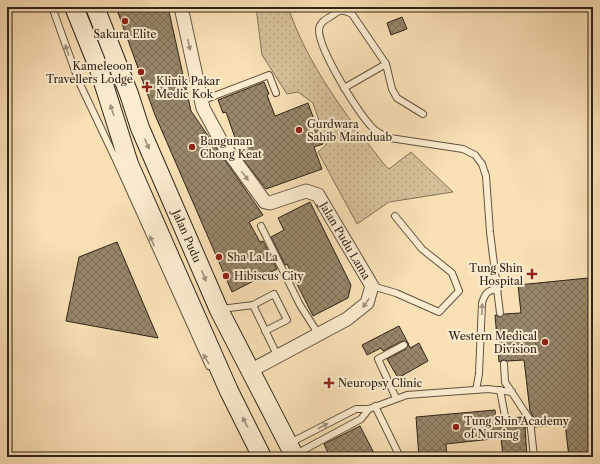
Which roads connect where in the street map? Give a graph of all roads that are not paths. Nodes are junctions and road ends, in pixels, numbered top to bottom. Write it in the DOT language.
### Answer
graph roads {
  1 [pos="52,7"];
  2 [pos="74,7"];
  3 [pos="95,7"];
  4 [pos="181,7"];
  5 [pos="386,64"];
  6 [pos="344,88"];
  7 [pos="276,93"];
  8 [pos="201,101"];
  9 [pos="423,114"];
  10 [pos="120,137"];
  11 [pos="116,162"];
  12 [pos="395,216"];
  13 [pos="261,226"];
  14 [pos="372,286"];
  15 [pos="498,289"];
  16 [pos="253,305"];
  17 [pos="219,310"];
  18 [pos="500,313"];
  19 [pos="265,331"];
  20 [pos="319,335"];
  21 [pos="404,345"];
  22 [pos="278,357"];
  23 [pos="504,364"];
  24 [pos="250,372"];
  25 [pos="228,390"];
  26 [pos="476,390"];
  27 [pos="500,390"];
  28 [pos="512,392"];
  29 [pos="396,398"];
  30 [pos="376,406"];
  31 [pos="368,409"];
  32 [pos="505,416"];
  33 [pos="292,452"];
  34 [pos="262,457"];
  35 [pos="400,457"];
  36 [pos="534,457"];
  11 -- 1 [label="lane, one-way"];
  10 -- 2 [label="main road, one-way"];
  3 -- 17 [label="main road, Jalan Pudu, one-way"];
  4 -- 8 [label="street, Jalan Pudu Lama, one-way"];
  5 -- 6 [label="lane"];
  5 -- 6 [label="lane"];
  5 -- 9 [label="lane"];
  6 -- 15 [label="lane"];
  7 -- 8 [label="lane"];
  8 -- 14 [label="street, Jalan Pudu Lama, one-way"];
  10 -- 11 [label="lane"];
  10 -- 25 [label="main road"];
  25 -- 11 [label="lane, one-way"];
  12 -- 14 [label="lane"];
  13 -- 20 [label="lane"];
  14 -- 20 [label="street, Jalan Pudu Lama, one-way"];
  15 -- 18 [label="lane"];
  26 -- 15 [label="lane, one-way"];
  16 -- 17 [label="lane"];
  16 -- 19 [label="lane"];
  16 -- 19 [label="lane"];
  17 -- 24 [label="main road, Jalan Pudu"];
  19 -- 22 [label="lane"];
  20 -- 22 [label="street, Jalan Pudu Lama"];
  21 -- 29 [label="lane"];
  22 -- 24 [label="street, Jalan Pudu Lama"];
  23 -- 28 [label="lane"];
  24 -- 33 [label="main road, Jalan Pudu"];
  34 -- 25 [label="main road, one-way"];
  26 -- 27 [label="lane"];
  26 -- 29 [label="lane"];
  27 -- 28 [label="lane"];
  27 -- 32 [label="lane"];
  28 -- 36 [label="lane"];
  29 -- 30 [label="lane"];
  30 -- 31 [label="lane"];
  30 -- 35 [label="lane"];
  31 -- 33 [label="lane"];
  33 -- 31 [label="lane, one-way"];
}
